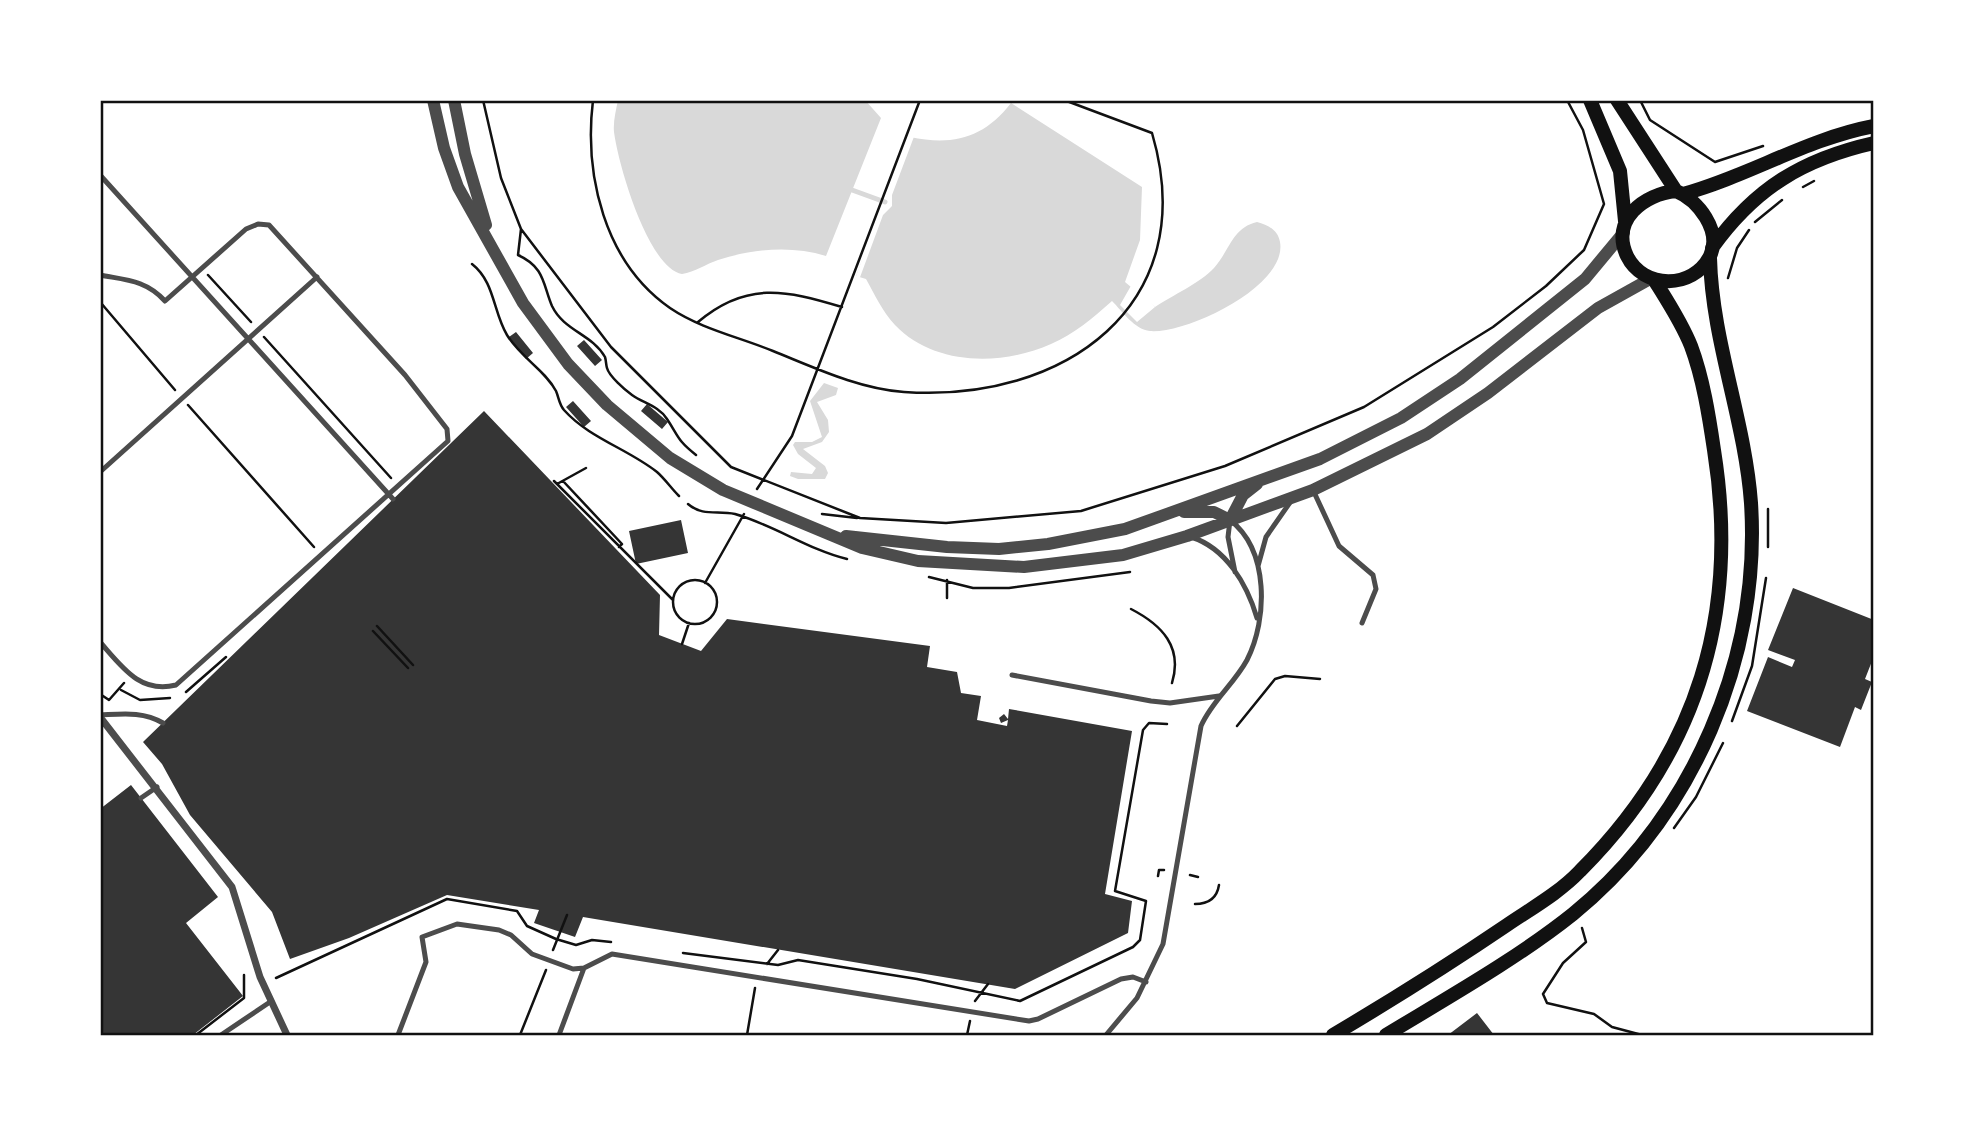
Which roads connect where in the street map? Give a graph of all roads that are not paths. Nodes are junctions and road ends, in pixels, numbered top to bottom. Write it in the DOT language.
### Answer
graph roads {
  1 [pos="433,100"];
  2 [pos="454,100"];
  3 [pos="1590,100"];
  4 [pos="1617,100"];
  5 [pos="1874,126"];
  6 [pos="1874,143"];
  7 [pos="100,175"];
  8 [pos="1679,192"];
  9 [pos="1624,228"];
  10 [pos="489,239"];
  11 [pos="1711,253"];
  12 [pos="100,275"];
  13 [pos="317,277"];
  14 [pos="192,278"];
  15 [pos="1653,280"];
  16 [pos="248,340"];
  17 [pos="100,472"];
  18 [pos="1269,478"];
  19 [pos="1313,489"];
  20 [pos="387,494"];
  21 [pos="1296,496"];
  22 [pos="393,499"];
  23 [pos="1174,513"];
  24 [pos="1230,520"];
  25 [pos="832,535"];
  26 [pos="1187,536"];
  27 [pos="1258,566"];
  28 [pos="1235,572"];
  29 [pos="1258,621"];
  30 [pos="1362,623"];
  31 [pos="100,642"];
  32 [pos="1012,675"];
  33 [pos="1219,696"];
  34 [pos="100,716"];
  35 [pos="163,723"];
  36 [pos="157,787"];
  37 [pos="141,799"];
  38 [pos="584,968"];
  39 [pos="1146,982"];
  40 [pos="270,1002"];
  41 [pos="221,1035"];
  42 [pos="287,1035"];
  43 [pos="398,1035"];
  44 [pos="559,1035"];
  45 [pos="1106,1035"];
  46 [pos="1332,1035"];
  47 [pos="1387,1035"];
  1 -- 10 [label="street"];
  2 -- 10 [label="street"];
  3 -- 9 [label="main road"];
  4 -- 8 [label="main road"];
  5 -- 8 [label="main road"];
  6 -- 11 [label="main road"];
  7 -- 14 [label="lane"];
  8 -- 9 [label="main road"];
  8 -- 11 [label="main road"];
  9 -- 15 [label="main road"];
  9 -- 18 [label="street"];
  10 -- 25 [label="street"];
  11 -- 15 [label="main road"];
  11 -- 47 [label="main road"];
  12 -- 14 [label="lane"];
  13 -- 14 [label="lane"];
  13 -- 16 [label="lane"];
  13 -- 20 [label="lane"];
  14 -- 16 [label="lane"];
  15 -- 19 [label="street"];
  15 -- 46 [label="main road"];
  16 -- 17 [label="lane"];
  16 -- 20 [label="lane"];
  18 -- 23 [label="street"];
  18 -- 24 [label="street"];
  19 -- 21 [label="street"];
  19 -- 30 [label="lane"];
  20 -- 22 [label="lane"];
  20 -- 31 [label="lane"];
  21 -- 24 [label="street"];
  21 -- 27 [label="lane"];
  23 -- 24 [label="street"];
  23 -- 25 [label="street"];
  24 -- 26 [label="street"];
  24 -- 27 [label="lane"];
  24 -- 28 [label="lane"];
  25 -- 26 [label="street"];
  26 -- 28 [label="lane"];
  27 -- 29 [label="lane"];
  28 -- 29 [label="lane"];
  29 -- 33 [label="lane"];
  32 -- 33 [label="lane"];
  33 -- 39 [label="lane"];
  34 -- 35 [label="lane"];
  34 -- 36 [label="street"];
  36 -- 37 [label="lane"];
  36 -- 40 [label="street"];
  38 -- 39 [label="lane"];
  38 -- 43 [label="lane"];
  38 -- 44 [label="lane"];
  39 -- 45 [label="lane"];
  40 -- 41 [label="lane"];
  40 -- 42 [label="street"];
}
